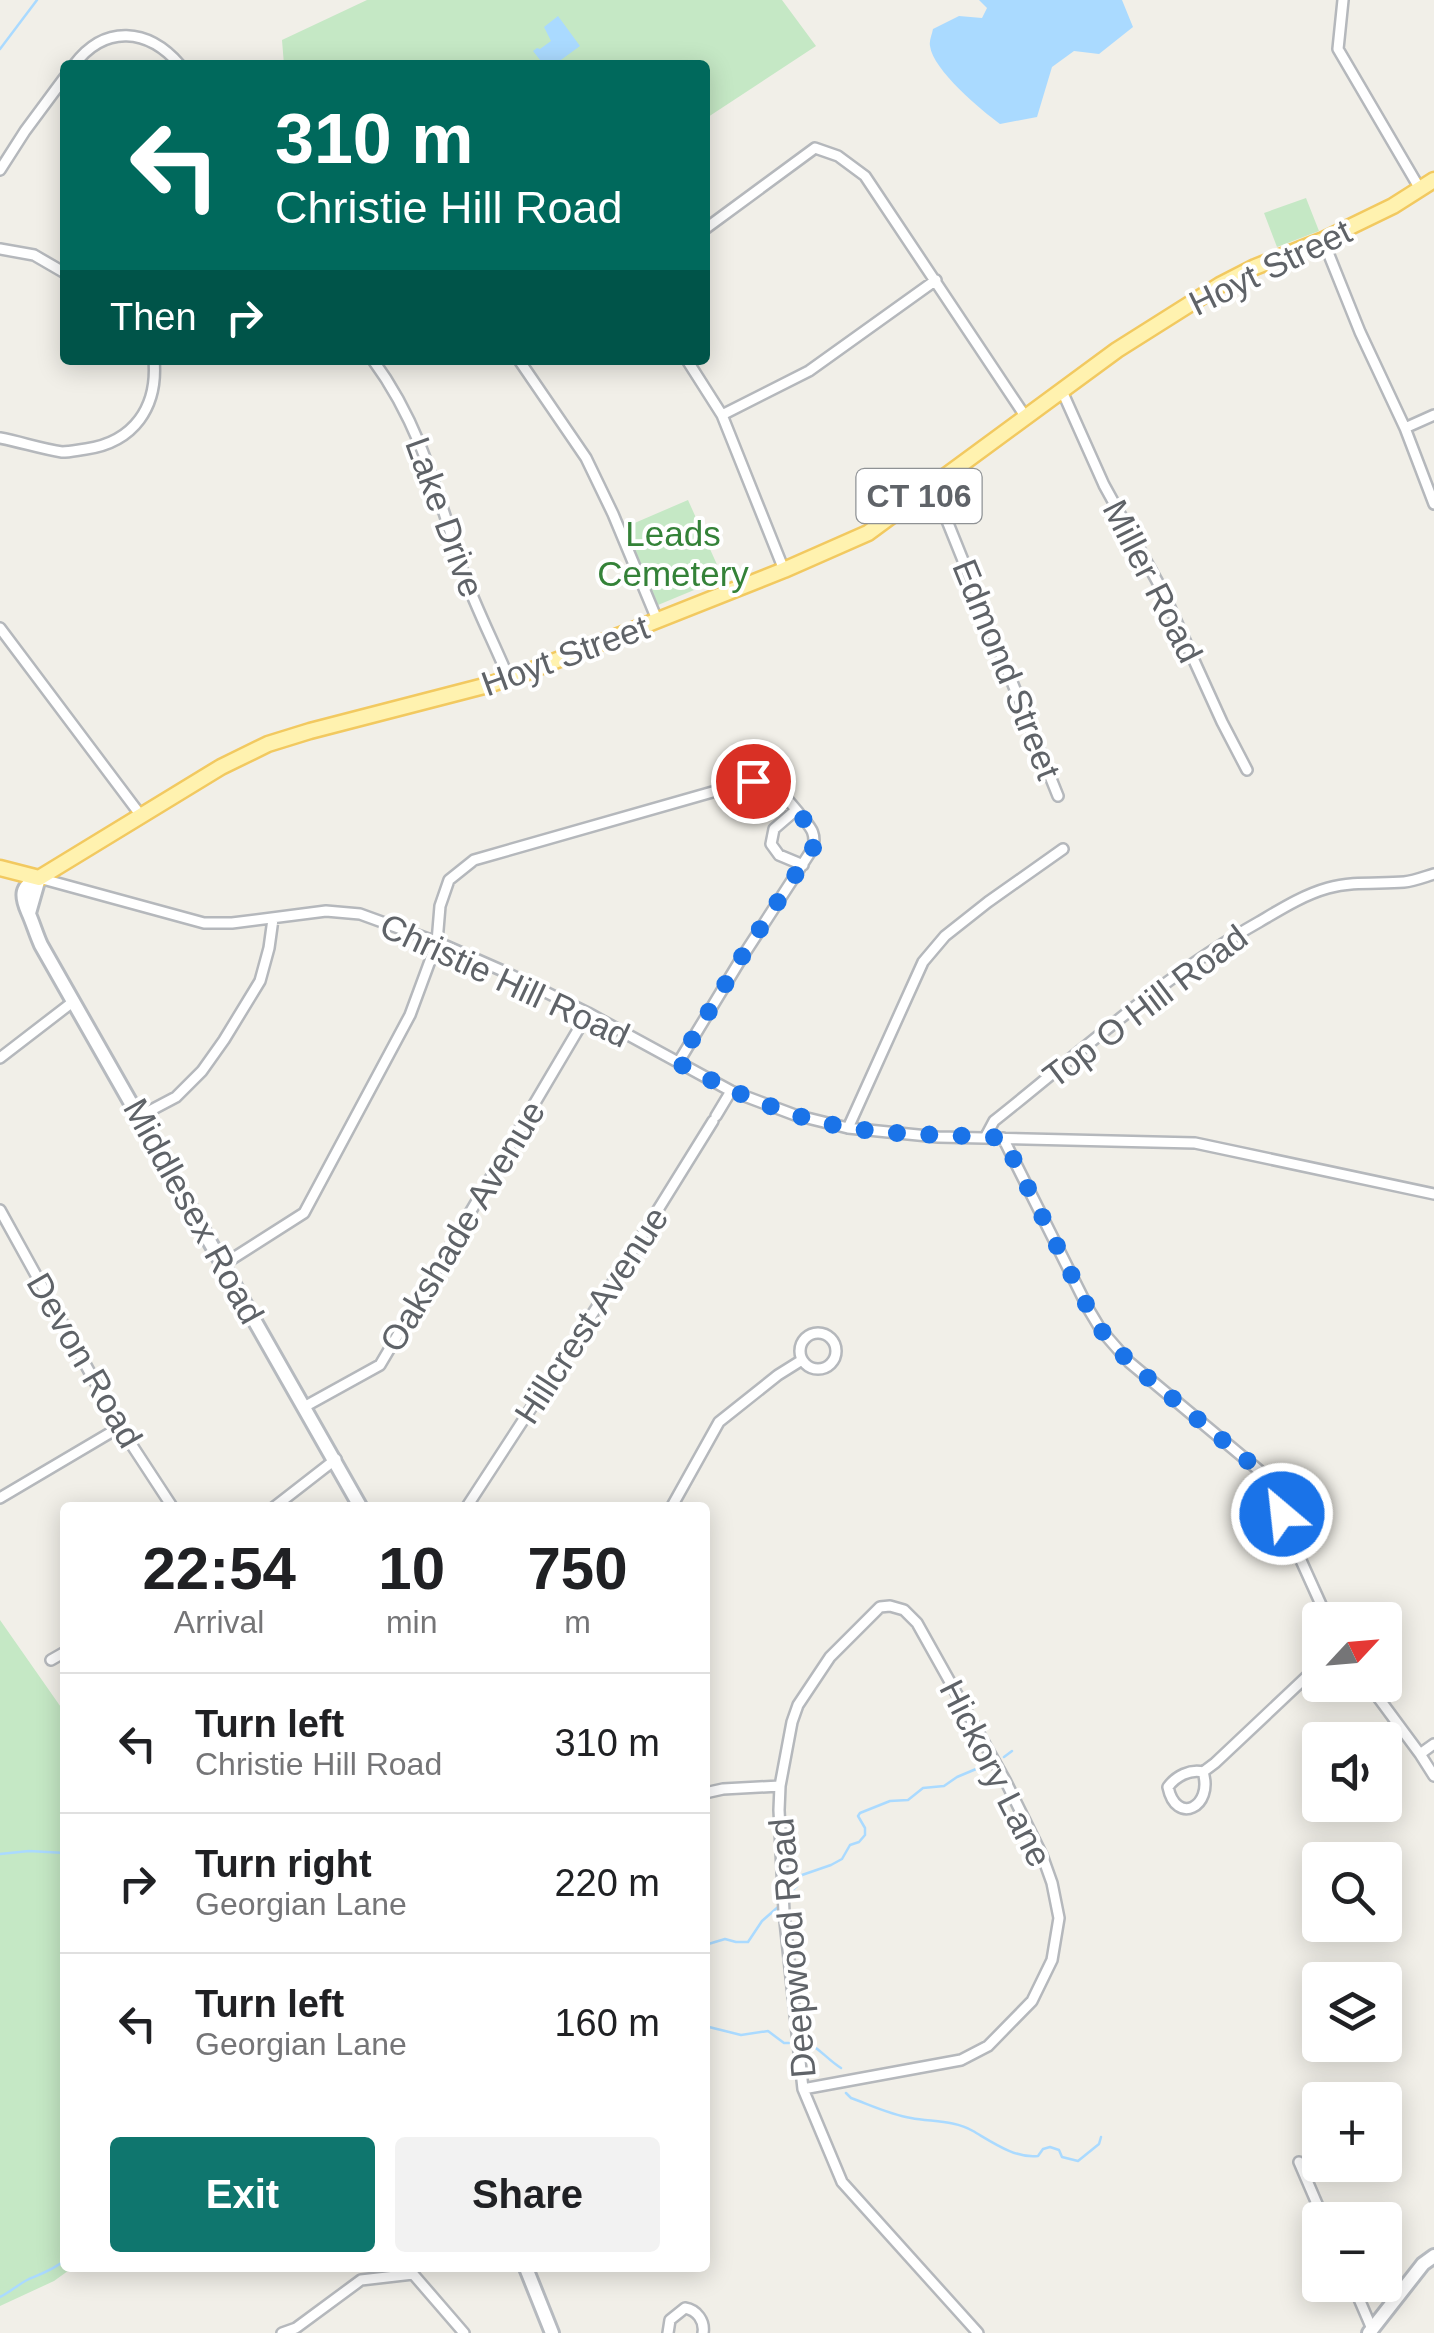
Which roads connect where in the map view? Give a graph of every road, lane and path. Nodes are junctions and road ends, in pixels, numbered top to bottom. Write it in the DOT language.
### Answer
graph roads {
  1 [pos="1343,0"];
  2 [pos="78,60"];
  3 [pos="176,60"];
  4 [pos="60,85"];
  5 [pos="0,170"];
  6 [pos="1434,180"];
  7 [pos="1420,189"];
  8 [pos="710,226"];
  9 [pos="1323,240"];
  10 [pos="0,249"];
  11 [pos="60,270"];
  12 [pos="936,280"];
  13 [pos="154,365"];
  14 [pos="377,365"];
  15 [pos="522,365"];
  16 [pos="689,365"];
  17 [pos="1062,391"];
  18 [pos="1434,415"];
  19 [pos="722,416"];
  20 [pos="1026,416"];
  21 [pos="1405,428"];
  22 [pos="0,438"];
  23 [pos="933,486"];
  24 [pos="1434,504"];
  25 [pos="784,570"];
  26 [pos="658,622"];
  27 [pos="0,628"];
  28 [pos="509,678"];
  29 [pos="1247,770"];
  30 [pos="1058,796"];
  31 [pos="796,810"];
  32 [pos="142,817"];
  33 [pos="1064,849"];
  34 [pos="803,865"];
  35 [pos="0,868"];
  36 [pos="1434,874"];
  37 [pos="39,878"];
  38 [pos="273,918"];
  39 [pos="437,942"];
  40 [pos="74,1001"];
  41 [pos="588,1013"];
  42 [pos="0,1058"];
  43 [pos="678,1063"];
  44 [pos="731,1091"];
  45 [pos="140,1116"];
  46 [pos="848,1128"];
  47 [pos="986,1136"];
  48 [pos="1003,1138"];
  49 [pos="1434,1194"];
  50 [pos="0,1210"];
  51 [pos="224,1264"];
  52 [pos="802,1360"];
  53 [pos="304,1407"];
  54 [pos="120,1428"];
  55 [pos="336,1459"];
  56 [pos="1,1496"];
  57 [pos="169,1502"];
  58 [pos="280,1502"];
  59 [pos="359,1502"];
  60 [pos="470,1502"];
  61 [pos="674,1502"];
  62 [pos="1320,1602"];
  63 [pos="890,1606"];
  64 [pos="60,1655"];
  65 [pos="51,1660"];
  66 [pos="1302,1681"];
  67 [pos="1381,1702"];
  68 [pos="1434,1744"];
  69 [pos="1420,1754"];
  70 [pos="1203,1772"];
  71 [pos="1434,1776"];
  72 [pos="780,1786"];
  73 [pos="710,1792"];
  74 [pos="802,2089"];
  75 [pos="1299,2162"];
  76 [pos="1316,2202"];
  77 [pos="1434,2256"];
  78 [pos="528,2272"];
  79 [pos="1359,2302"];
  80 [pos="298,2330"];
  81 [pos="1370,2331"];
  82 [pos="282,2333"];
  83 [pos="464,2333"];
  84 [pos="552,2333"];
  85 [pos="668,2333"];
  86 [pos="702,2333"];
  87 [pos="978,2333"];
  1 -- 7 [label="street"];
  2 -- 3 [label="street"];
  4 -- 5 [label="street"];
  6 -- 7 [label="main road, Hoyt Street / CT 106"];
  7 -- 9 [label="main road, Hoyt Street / CT 106"];
  8 -- 12 [label="street"];
  9 -- 17 [label="main road, Hoyt Street / CT 106"];
  9 -- 21 [label="street"];
  10 -- 11 [label="street"];
  12 -- 19 [label="street"];
  12 -- 20 [label="street"];
  13 -- 22 [label="street"];
  14 -- 28 [label="street, Lake Drive"];
  15 -- 26 [label="street"];
  16 -- 19 [label="street"];
  17 -- 20 [label="main road, Hoyt Street / CT 106"];
  17 -- 29 [label="street, Miller Road"];
  18 -- 21 [label="street"];
  19 -- 25 [label="street"];
  20 -- 23 [label="main road, Hoyt Street / CT 106"];
  21 -- 24 [label="street"];
  23 -- 25 [label="main road, Hoyt Street / CT 106"];
  23 -- 30 [label="street, Edmond Street"];
  25 -- 26 [label="main road, Hoyt Street / CT 106"];
  26 -- 28 [label="main road, Hoyt Street / CT 106"];
  27 -- 32 [label="street"];
  28 -- 32 [label="main road, Hoyt Street / CT 106"];
  31 -- 34 [label="street"];
  31 -- 34 [label="street"];
  31 -- 39 [label="street"];
  32 -- 37 [label="main road, Hoyt Street / CT 106"];
  33 -- 46 [label="street"];
  34 -- 43 [label="street"];
  35 -- 37 [label="main road"];
  36 -- 47 [label="street, Top O Hill Road"];
  37 -- 38 [label="street, Christie Hill Road"];
  37 -- 40 [label="street, Middlesex Road"];
  38 -- 39 [label="street, Christie Hill Road"];
  38 -- 45 [label="street"];
  39 -- 41 [label="street, Christie Hill Road"];
  39 -- 51 [label="street"];
  40 -- 42 [label="street"];
  40 -- 45 [label="street, Middlesex Road"];
  41 -- 43 [label="street, Christie Hill Road"];
  41 -- 53 [label="street, Oakshade Avenue"];
  43 -- 44 [label="street, Christie Hill Road"];
  44 -- 46 [label="street, Christie Hill Road"];
  44 -- 60 [label="street, Hillcrest Avenue"];
  45 -- 51 [label="street, Middlesex Road"];
  46 -- 47 [label="street, Christie Hill Road"];
  47 -- 48 [label="street, Christie Hill Road"];
  48 -- 49 [label="street, Christie Hill Road"];
  48 -- 62 [label="street"];
  50 -- 54 [label="street, Devon Road"];
  51 -- 53 [label="street, Middlesex Road"];
  52 -- 52 [label="street"];
  52 -- 61 [label="street"];
  53 -- 55 [label="street, Middlesex Road"];
  54 -- 56 [label="street"];
  54 -- 57 [label="street, Devon Road"];
  55 -- 58 [label="street"];
  55 -- 59 [label="street, Middlesex Road"];
  63 -- 72 [label="street, Deepwood Road"];
  63 -- 74 [label="street, Hickory Lane"];
  64 -- 65 [label="street"];
  66 -- 70 [label="street"];
  67 -- 69 [label="street"];
  68 -- 69 [label="street"];
  69 -- 71 [label="street"];
  70 -- 70 [label="street"];
  72 -- 73 [label="street"];
  72 -- 74 [label="street, Deepwood Road"];
  74 -- 87 [label="street, Deepwood Road"];
  75 -- 76 [label="street"];
  77 -- 81 [label="street"];
  78 -- 84 [label="street"];
  79 -- 81 [label="street"];
  80 -- 82 [label="street"];
  80 -- 83 [label="street"];
  85 -- 86 [label="street"];
}
